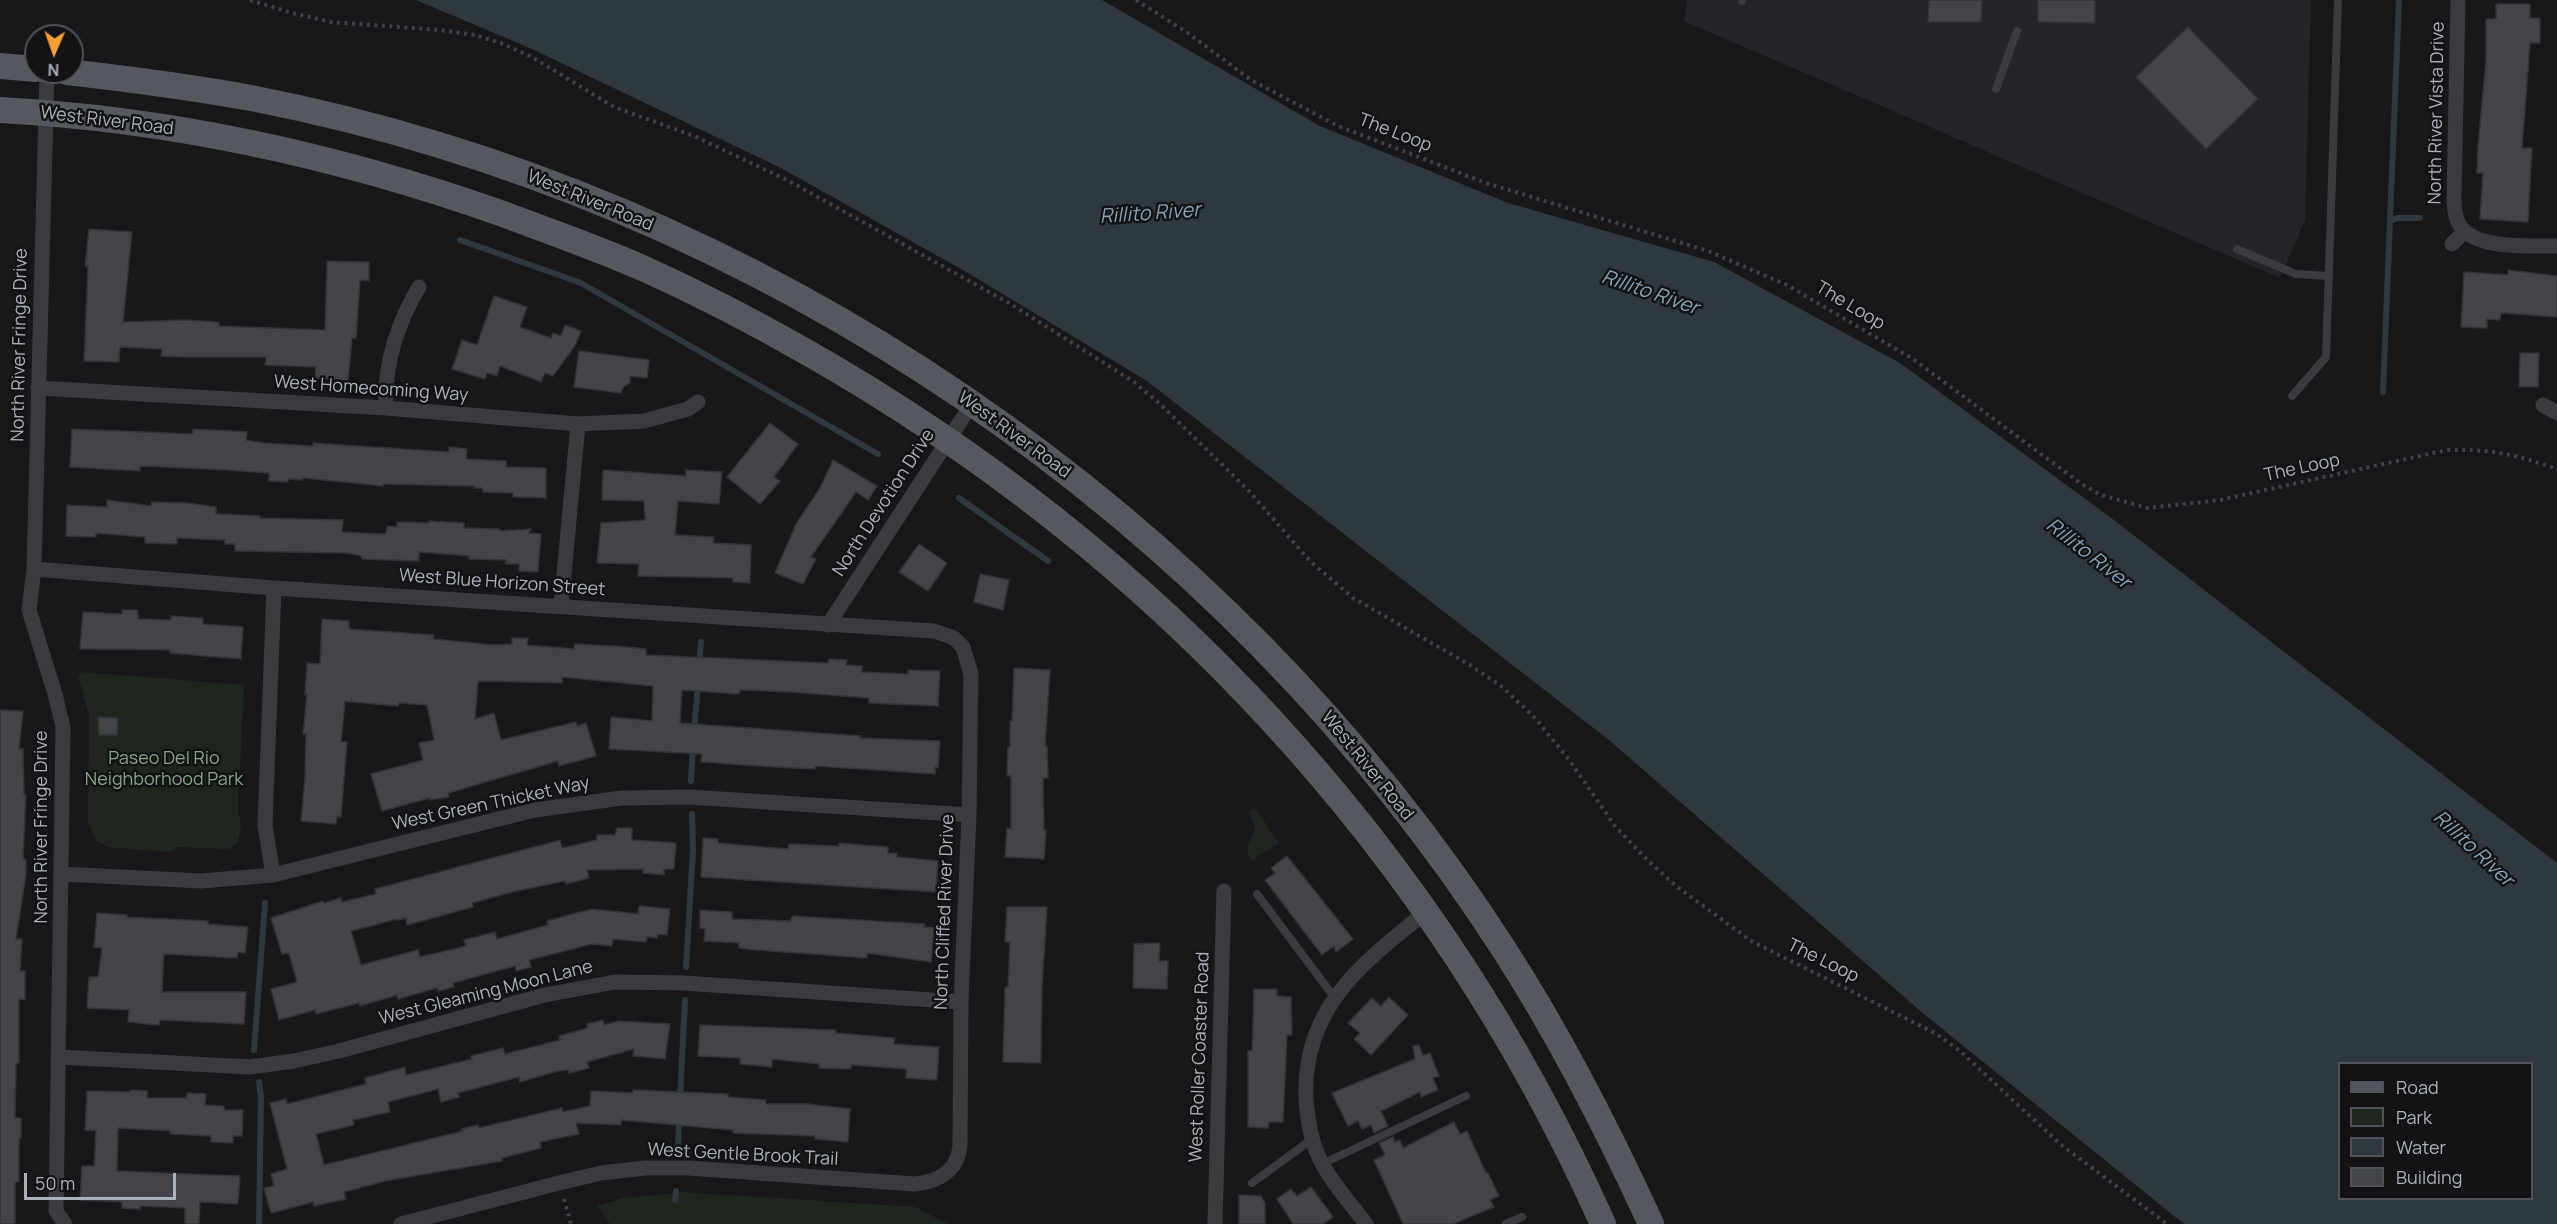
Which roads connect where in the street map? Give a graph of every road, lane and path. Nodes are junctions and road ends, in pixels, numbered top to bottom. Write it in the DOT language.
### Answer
graph roads {
  1 [pos="250,0"];
  2 [pos="1136,0"];
  3 [pos="2338,0"];
  4 [pos="2458,0"];
  5 [pos="2017,31"];
  6 [pos="0,66"];
  7 [pos="24,68"];
  8 [pos="84,74"];
  9 [pos="47,84"];
  10 [pos="1996,89"];
  11 [pos="0,110"];
  12 [pos="46,112"];
  13 [pos="2465,231"];
  14 [pos="2452,244"];
  15 [pos="2557,246"];
  16 [pos="2237,249"];
  17 [pos="2329,276"];
  18 [pos="419,286"];
  19 [pos="38,388"];
  20 [pos="2292,396"];
  21 [pos="698,402"];
  22 [pos="973,402"];
  23 [pos="2543,405"];
  24 [pos="386,408"];
  25 [pos="2557,413"];
  26 [pos="578,424"];
  27 [pos="949,440"];
  28 [pos="2557,470"];
  29 [pos="34,569"];
  30 [pos="274,588"];
  31 [pos="561,606"];
  32 [pos="828,624"];
  33 [pos="969,644"];
  34 [pos="969,815"];
  35 [pos="62,873"];
  36 [pos="273,875"];
  37 [pos="1224,891"];
  38 [pos="1257,894"];
  39 [pos="1426,912"];
  40 [pos="1334,997"];
  41 [pos="961,1002"];
  42 [pos="59,1057"];
  43 [pos="1466,1096"];
  44 [pos="1311,1140"];
  45 [pos="1322,1164"];
  46 [pos="949,1179"];
  47 [pos="559,1183"];
  48 [pos="1252,1184"];
  49 [pos="1522,1217"];
  50 [pos="65,1224"];
  51 [pos="401,1224"];
  52 [pos="571,1224"];
  53 [pos="1215,1224"];
  54 [pos="1366,1224"];
  55 [pos="1506,1224"];
  56 [pos="1603,1224"];
  57 [pos="1651,1224"];
  58 [pos="2167,1224"];
  1 -- 58 [label="path, The Loop"];
  2 -- 28 [label="path, The Loop"];
  3 -- 17 [label="lane"];
  4 -- 13 [label="street, North River Vista Drive"];
  5 -- 10 [label="lane"];
  6 -- 7 [label="main road"];
  8 -- 22 [label="main road, West River Road"];
  9 -- 12 [label="street, North River Fringe Drive"];
  11 -- 12 [label="main road, West River Road"];
  12 -- 19 [label="street, North River Fringe Drive"];
  12 -- 27 [label="main road, West River Road"];
  13 -- 14 [label="street"];
  13 -- 15 [label="street"];
  16 -- 17 [label="lane"];
  17 -- 20 [label="lane"];
  18 -- 24 [label="street"];
  19 -- 24 [label="street, West Homecoming Way"];
  19 -- 29 [label="street, North River Fringe Drive"];
  21 -- 26 [label="street, West Homecoming Way"];
  22 -- 27 [label="street, North Devotion Drive"];
  22 -- 57 [label="main road, West River Road"];
  23 -- 25 [label="street"];
  24 -- 26 [label="street, West Homecoming Way"];
  26 -- 31 [label="street"];
  27 -- 32 [label="street, North Devotion Drive"];
  27 -- 39 [label="main road, West River Road"];
  29 -- 30 [label="street, West Blue Horizon Street"];
  29 -- 35 [label="street, North River Fringe Drive"];
  30 -- 31 [label="street, West Blue Horizon Street"];
  30 -- 36 [label="street"];
  31 -- 32 [label="street, West Blue Horizon Street"];
  32 -- 33 [label="street, West Blue Horizon Street"];
  33 -- 34 [label="street, North Cliffed River Drive"];
  34 -- 36 [label="street, West Green Thicket Way"];
  34 -- 41 [label="street, North Cliffed River Drive"];
  35 -- 36 [label="street, West Green Thicket Way"];
  35 -- 42 [label="street, North River Fringe Drive"];
  37 -- 53 [label="street, West Roller Coaster Road"];
  38 -- 40 [label="lane"];
  39 -- 40 [label="street"];
  39 -- 56 [label="main road, West River Road"];
  40 -- 44 [label="street"];
  41 -- 42 [label="street, West Gleaming Moon Lane"];
  41 -- 46 [label="street, North Cliffed River Drive"];
  42 -- 50 [label="street, North River Fringe Drive"];
  43 -- 45 [label="lane"];
  44 -- 45 [label="street"];
  44 -- 48 [label="lane"];
  45 -- 54 [label="street"];
  46 -- 47 [label="street, West Gentle Brook Trail"];
  47 -- 51 [label="street, West Gentle Brook Trail"];
  47 -- 52 [label="path"];
  49 -- 55 [label="lane"];
}
